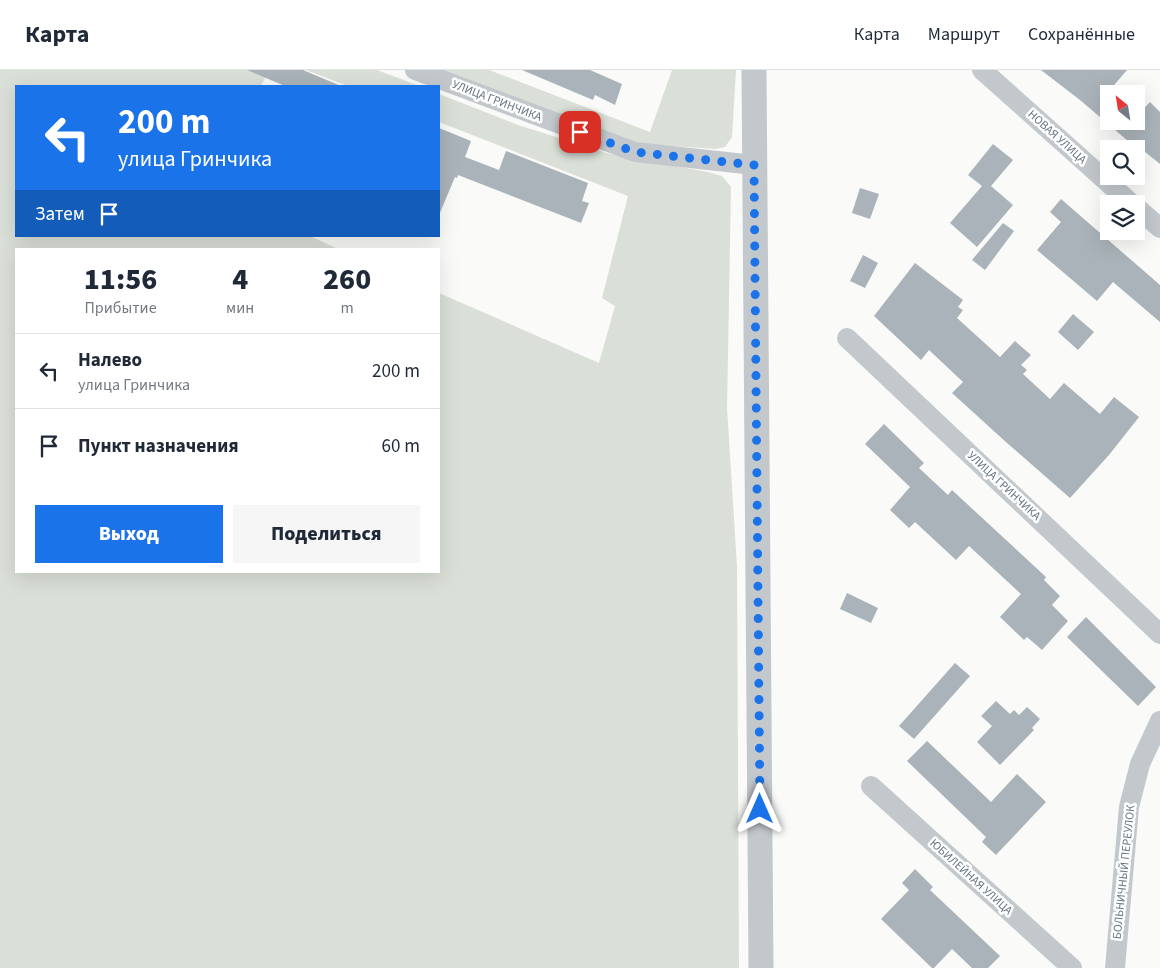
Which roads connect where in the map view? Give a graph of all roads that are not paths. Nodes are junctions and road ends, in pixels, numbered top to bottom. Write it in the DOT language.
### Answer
graph roads {
  1 [pos="415,70"];
  2 [pos="754,70"];
  3 [pos="982,70"];
  4 [pos="754,165"];
  5 [pos="1122,195"];
  6 [pos="1145,215"];
  7 [pos="1160,228"];
  8 [pos="847,338"];
  9 [pos="1160,634"];
  10 [pos="1160,721"];
  11 [pos="871,786"];
  12 [pos="761,968"];
  13 [pos="1072,968"];
  14 [pos="1115,968"];
  1 -- 4 [label="street, УЛИЦА ГРИНЧИКА"];
  2 -- 4 [label="street"];
  3 -- 5 [label="street, НОВАЯ УЛИЦА"];
  4 -- 12 [label="street"];
  6 -- 7 [label="street"];
  8 -- 9 [label="street, УЛИЦА ГРИНЧИКА"];
  10 -- 14 [label="street, БОЛЬНИЧНЫЙ ПЕРЕУЛОК"];
  11 -- 13 [label="street, ЮБИЛЕЙНАЯ УЛИЦА"];
}
